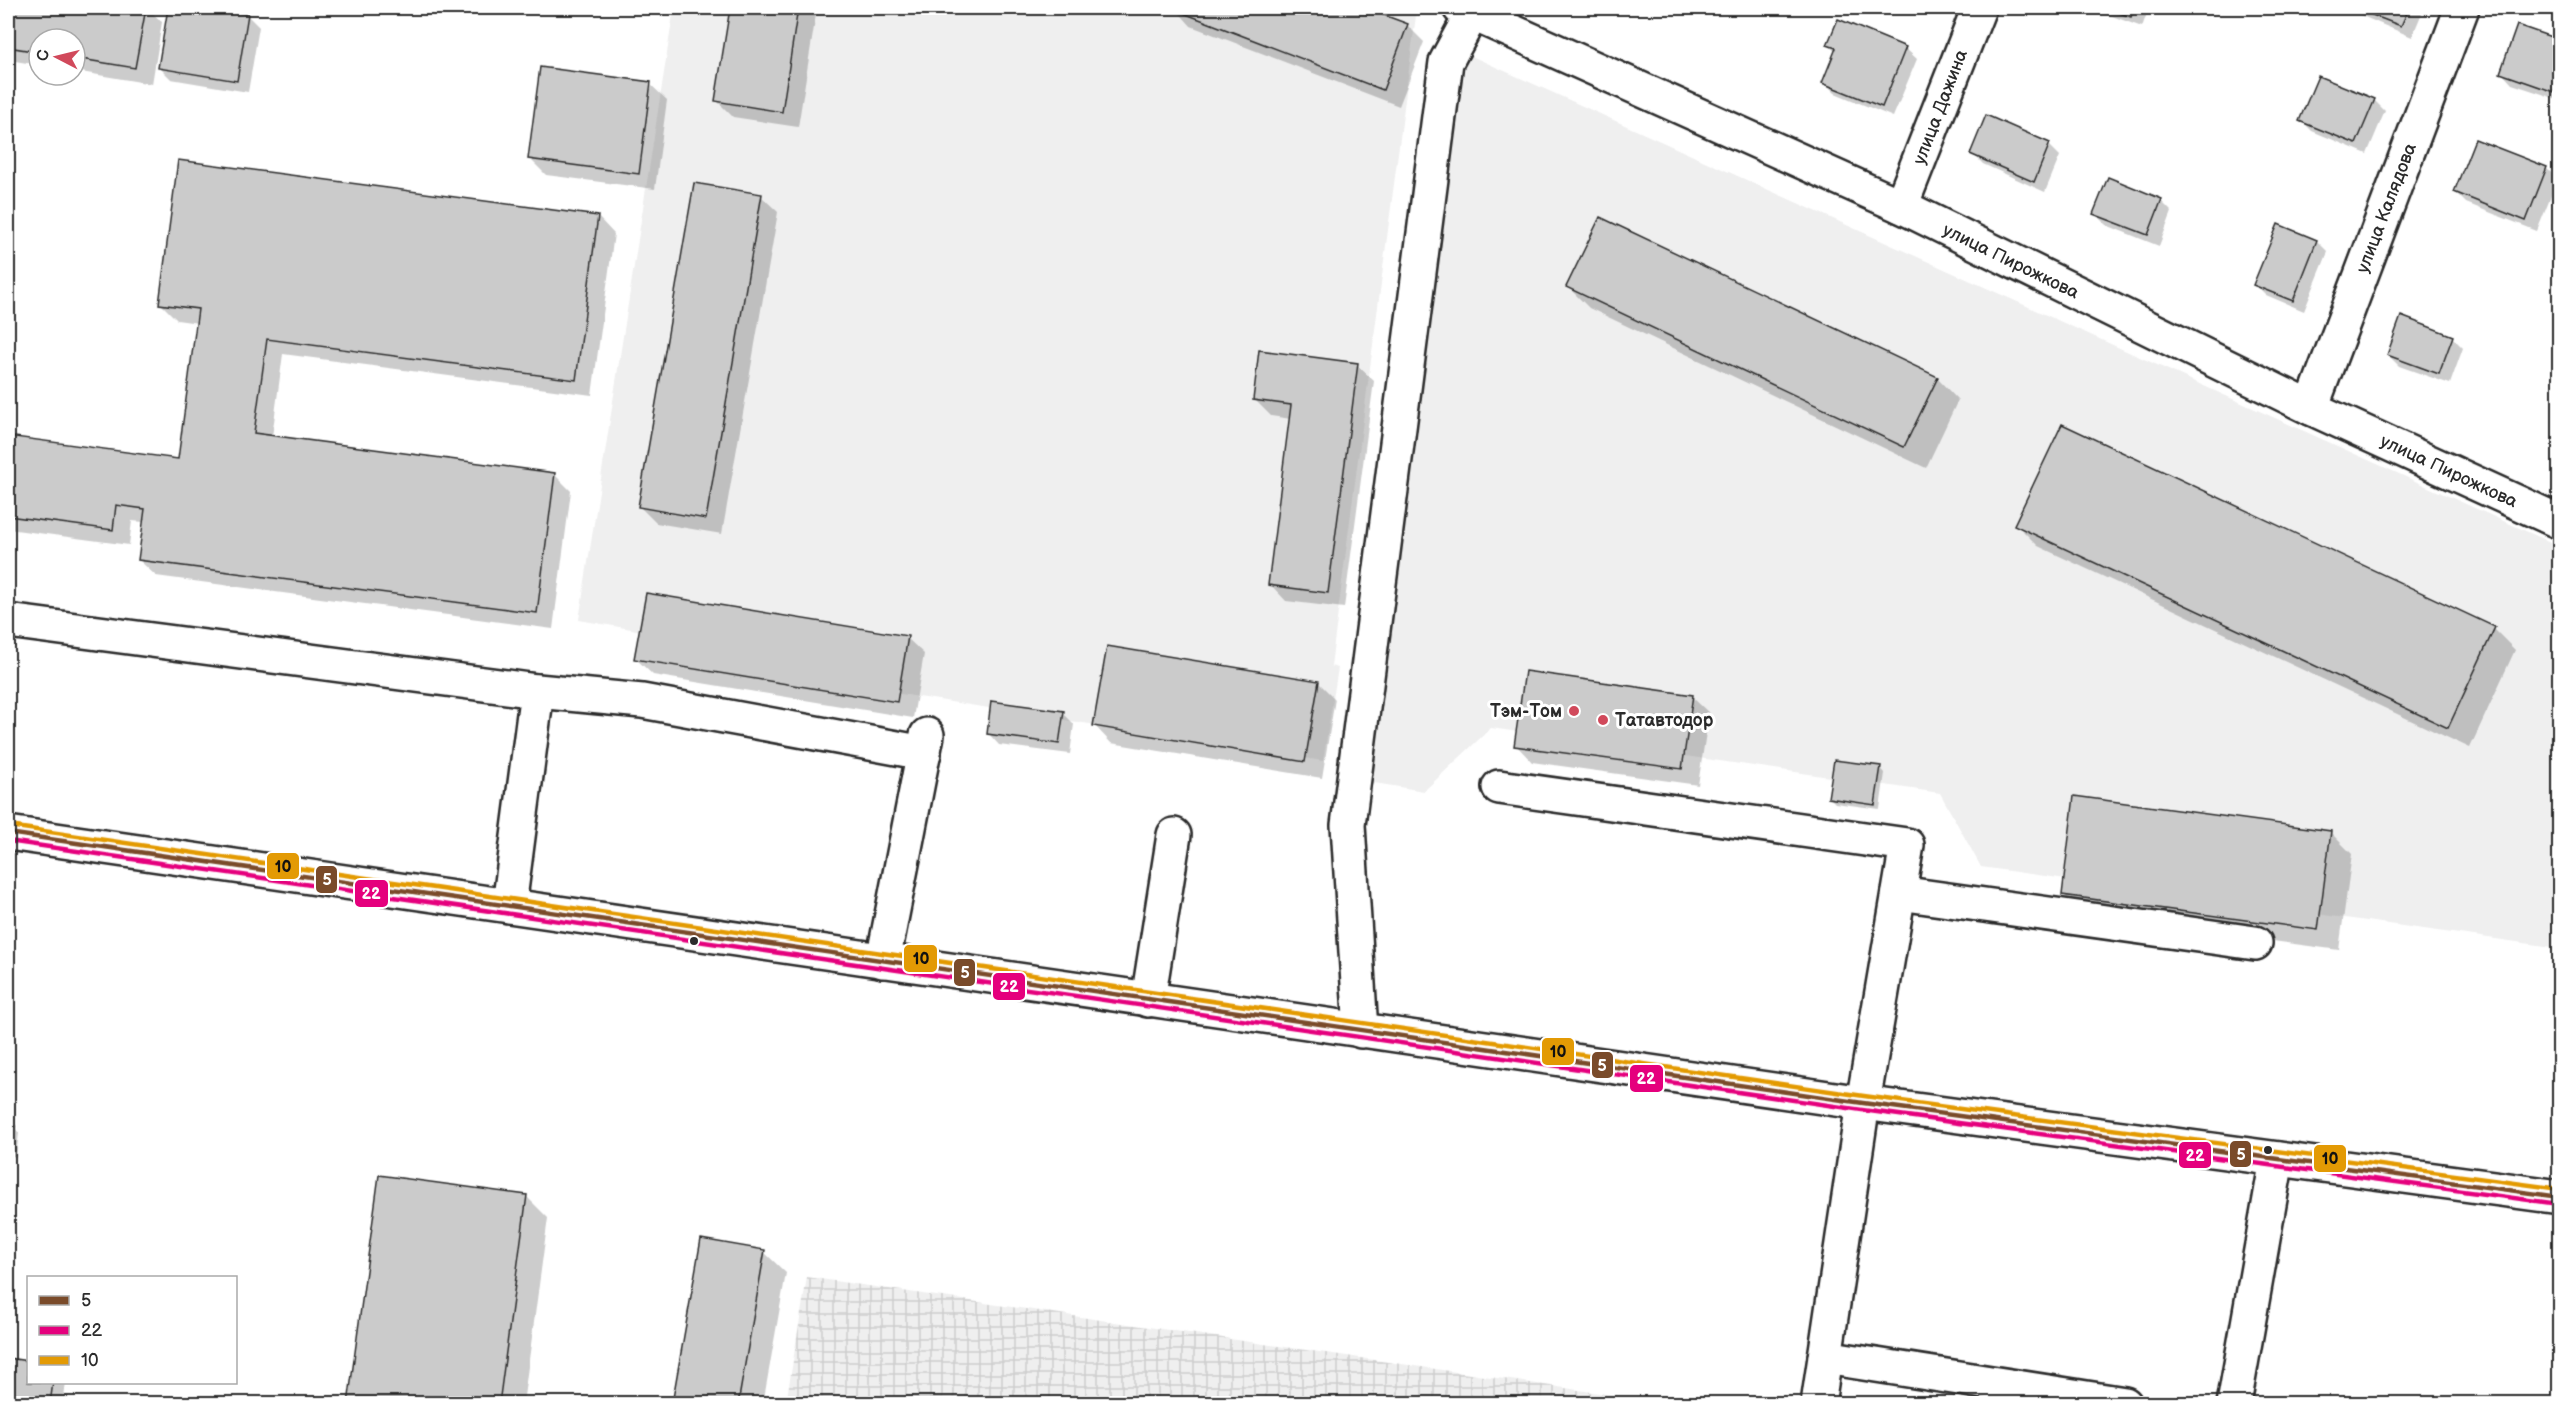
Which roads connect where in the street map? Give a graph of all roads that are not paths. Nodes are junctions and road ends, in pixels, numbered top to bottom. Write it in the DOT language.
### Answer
graph roads {
  1 [pos="1978,8"];
  2 [pos="2462,8"];
  3 [pos="1469,10"];
  4 [pos="1901,206"];
  5 [pos="2311,408"];
  6 [pos="2559,522"];
  7 [pos="8,621"];
  8 [pos="537,691"];
  9 [pos="1499,787"];
  10 [pos="8,833"];
  11 [pos="1174,835"];
  12 [pos="1899,893"];
  13 [pos="509,906"];
  14 [pos="2255,943"];
  15 [pos="883,961"];
  16 [pos="1148,1000"];
  17 [pos="1361,1031"];
  18 [pos="1863,1103"];
  19 [pos="2277,1159"];
  20 [pos="2559,1197"];
  21 [pos="1825,1357"];
  22 [pos="1818,1404"];
  23 [pos="2125,1404"];
  24 [pos="2234,1404"];
  1 -- 4 [label="street, улица Дажина"];
  2 -- 5 [label="street, улица Калядова"];
  3 -- 4 [label="street, улица Пирожкова"];
  3 -- 17 [label="street"];
  4 -- 5 [label="street, улица Пирожкова"];
  5 -- 6 [label="street, улица Пирожкова"];
  7 -- 8 [label="street"];
  8 -- 13 [label="street"];
  8 -- 15 [label="street"];
  9 -- 12 [label="street"];
  10 -- 13 [label="street"];
  11 -- 16 [label="street"];
  12 -- 14 [label="street"];
  12 -- 18 [label="street"];
  13 -- 15 [label="street"];
  15 -- 16 [label="street"];
  16 -- 17 [label="street"];
  17 -- 18 [label="street"];
  18 -- 19 [label="street"];
  18 -- 21 [label="street"];
  19 -- 20 [label="street"];
  19 -- 24 [label="street"];
  21 -- 22 [label="street"];
  21 -- 23 [label="street"];
}
